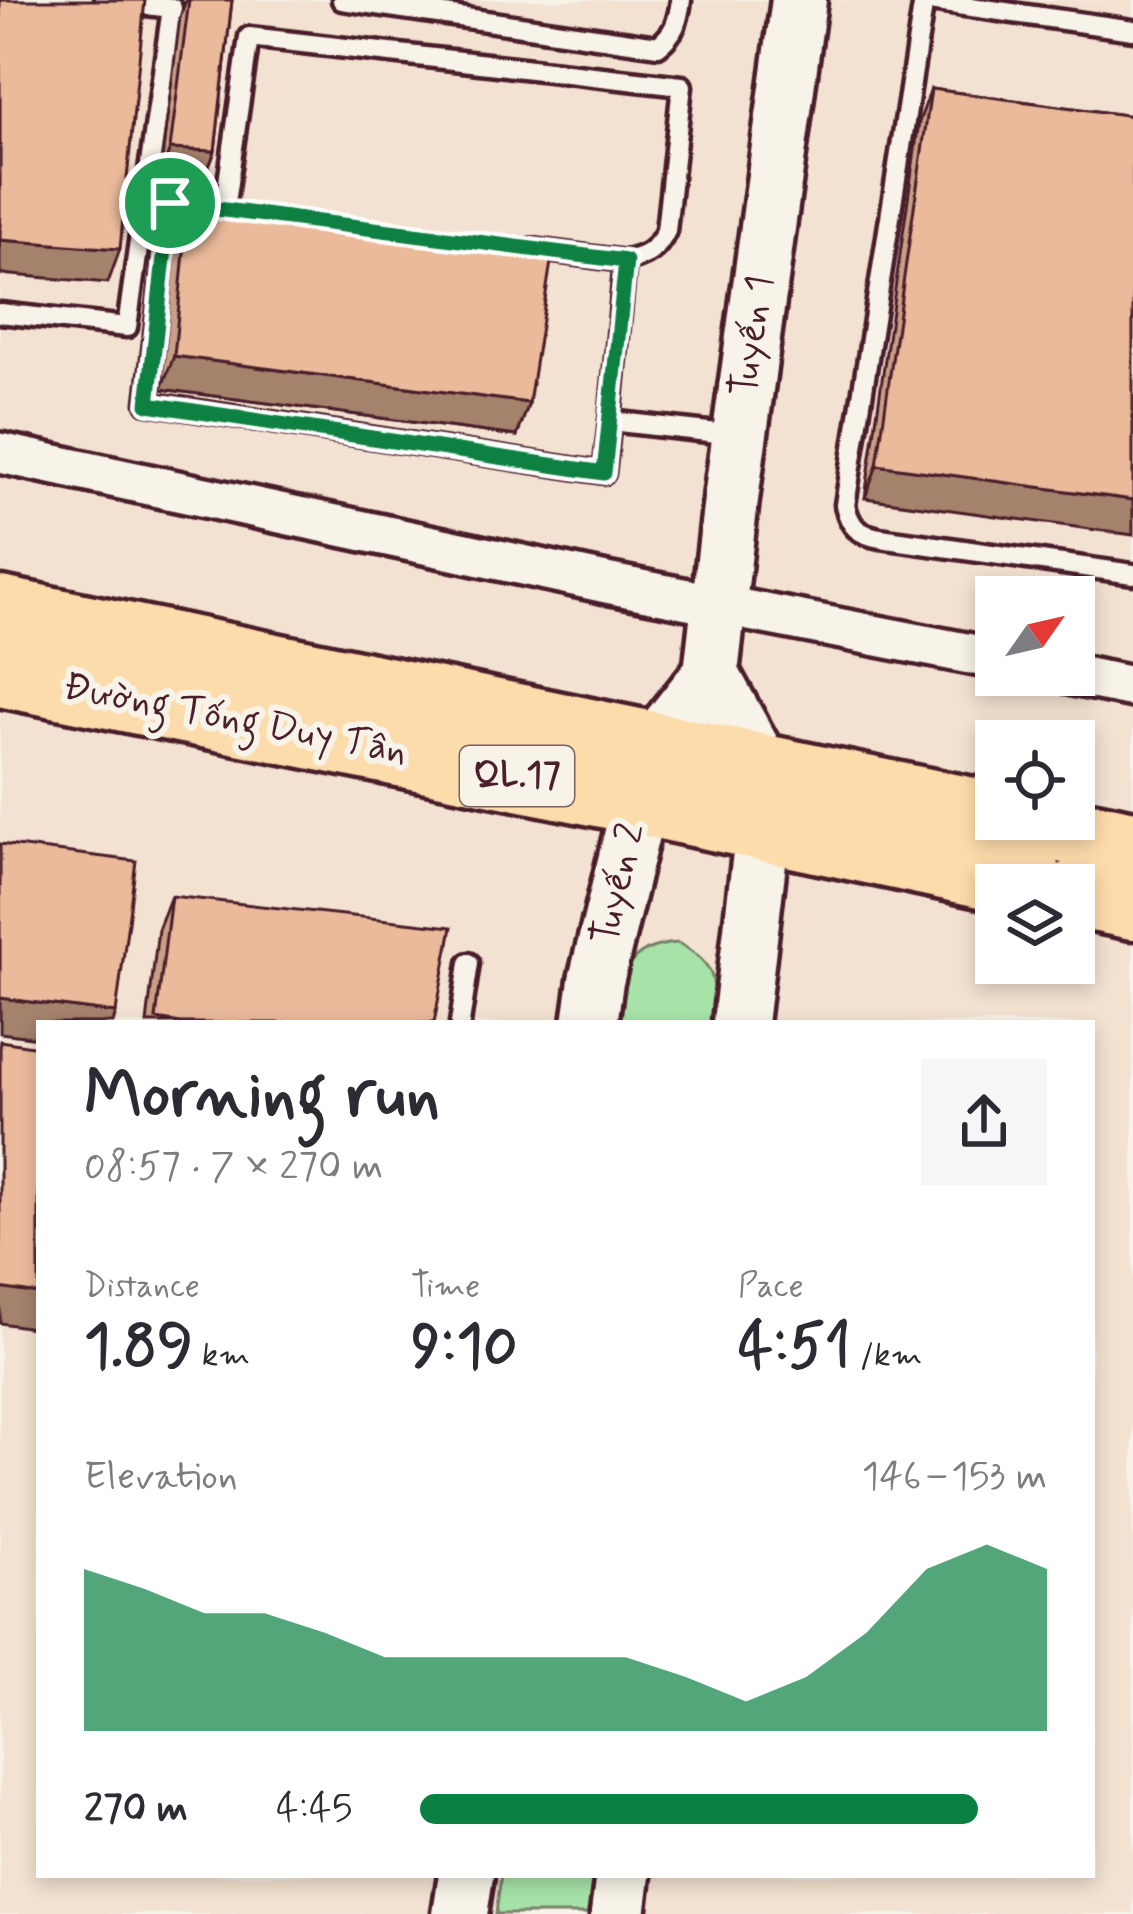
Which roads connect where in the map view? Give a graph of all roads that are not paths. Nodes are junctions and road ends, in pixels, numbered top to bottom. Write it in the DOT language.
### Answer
graph roads {
  1 [pos="104,0"];
  2 [pos="342,0"];
  3 [pos="681,0"];
  4 [pos="799,0"];
  5 [pos="923,0"];
  6 [pos="1133,30"];
  7 [pos="224,210"];
  8 [pos="248,213"];
  9 [pos="507,246"];
  10 [pos="626,261"];
  11 [pos="0,313"];
  12 [pos="610,422"];
  13 [pos="739,435"];
  14 [pos="0,453"];
  15 [pos="1133,574"];
  16 [pos="719,606"];
  17 [pos="0,610"];
  18 [pos="975,655"];
  19 [pos="0,673"];
  20 [pos="711,673"];
  21 [pos="1095,679"];
  22 [pos="1133,687"];
  23 [pos="646,774"];
  24 [pos="763,799"];
  25 [pos="975,814"];
  26 [pos="1095,836"];
  27 [pos="1133,844"];
  28 [pos="975,867"];
  29 [pos="1095,898"];
  30 [pos="1133,906"];
  31 [pos="470,963"];
  32 [pos="460,1020"];
  33 [pos="590,1020"];
  34 [pos="740,1020"];
  35 [pos="466,1878"];
  36 [pos="623,1878"];
  37 [pos="460,1914"];
  38 [pos="618,1914"];
  1 -- 11 [label="lane"];
  2 -- 3 [label="lane"];
  4 -- 13 [label="main road, Tuyến 1"];
  5 -- 6 [label="lane"];
  5 -- 15 [label="lane"];
  7 -- 8 [label="lane"];
  7 -- 10 [label="lane"];
  7 -- 12 [label="lane"];
  9 -- 10 [label="lane"];
  10 -- 12 [label="lane"];
  12 -- 13 [label="lane"];
  13 -- 16 [label="main road, Tuyến 1"];
  14 -- 16 [label="street"];
  16 -- 18 [label="street"];
  16 -- 20 [label="main road, Tuyến 1"];
  17 -- 23 [label="highway, Đường Tống Duy Tân / QL.17"];
  19 -- 23 [label="highway, Đường Tống Duy Tân / QL.17"];
  20 -- 23 [label="main road"];
  20 -- 24 [label="main road"];
  21 -- 22 [label="street"];
  23 -- 24 [label="highway, Đường Tống Duy Tân / QL.17"];
  23 -- 33 [label="main road, Tuyến 2"];
  24 -- 25 [label="highway, Đường Tống Duy Tân / QL.17"];
  24 -- 28 [label="highway, Đường Tống Duy Tân / QL.17"];
  24 -- 34 [label="main road"];
  26 -- 27 [label="highway"];
  29 -- 30 [label="highway"];
  31 -- 32 [label="lane"];
  35 -- 37 [label="main road"];
  36 -- 38 [label="main road"];
}
